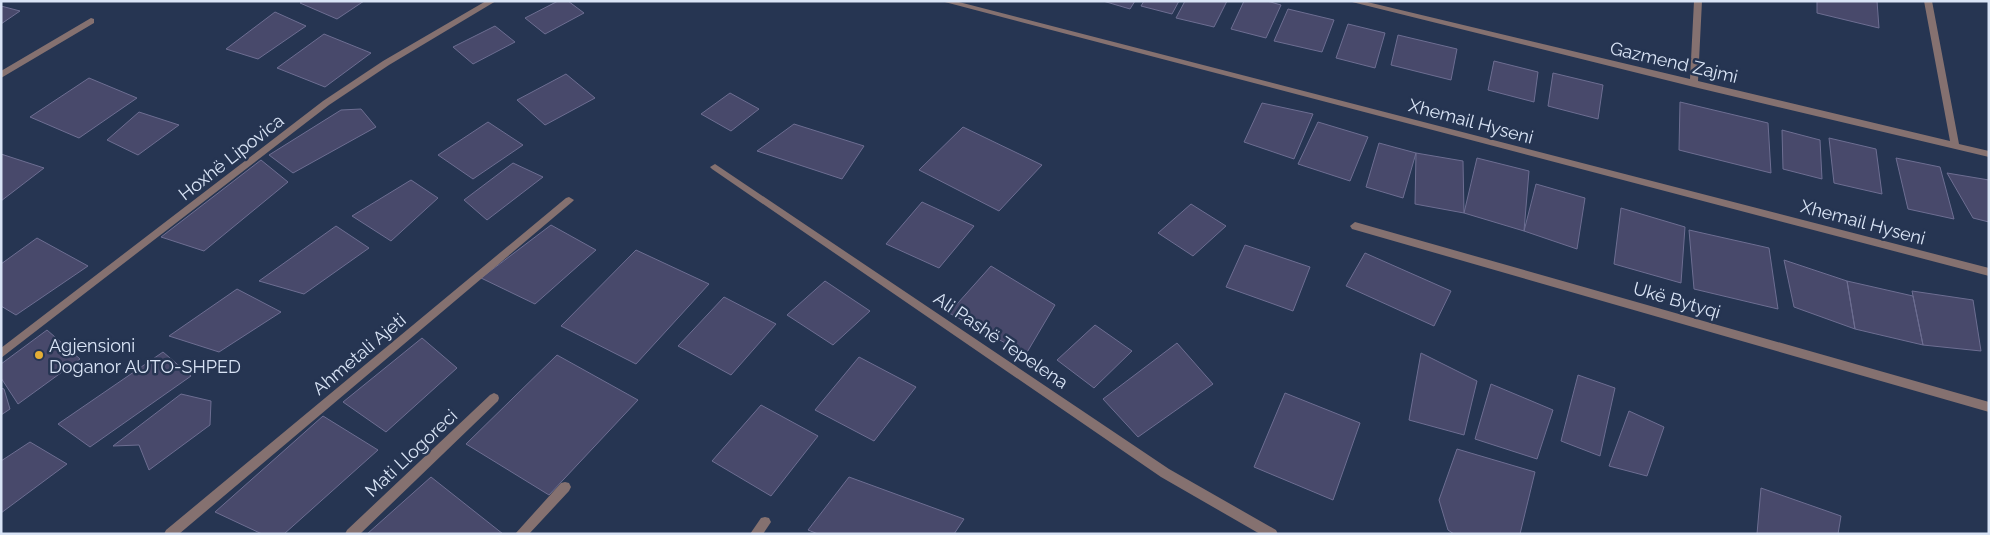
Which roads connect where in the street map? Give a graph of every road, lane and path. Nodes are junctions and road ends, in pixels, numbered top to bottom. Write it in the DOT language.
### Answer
graph roads {
  1 [pos="492,1"];
  2 [pos="945,1"];
  3 [pos="1352,1"];
  4 [pos="1698,1"];
  5 [pos="1928,1"];
  6 [pos="91,21"];
  7 [pos="1,75"];
  8 [pos="1694,84"];
  9 [pos="1956,146"];
  10 [pos="1989,154"];
  11 [pos="715,167"];
  12 [pos="569,200"];
  13 [pos="1355,226"];
  14 [pos="1989,272"];
  15 [pos="1,354"];
  16 [pos="494,398"];
  17 [pos="1989,407"];
  18 [pos="565,487"];
  19 [pos="765,522"];
  20 [pos="170,534"];
  21 [pos="351,534"];
  22 [pos="521,534"];
  23 [pos="756,534"];
  24 [pos="1272,534"];
  1 -- 15 [label="street, Hoxhë Lipovica"];
  2 -- 14 [label="street, Xhemail Hyseni"];
  3 -- 8 [label="street, Gazmend Zajmi"];
  4 -- 8 [label="street"];
  5 -- 9 [label="street"];
  6 -- 7 [label="street"];
  8 -- 9 [label="street, Gazmend Zajmi"];
  9 -- 10 [label="street, Gazmend Zajmi"];
  11 -- 24 [label="street, Ali Pashë Tepelena"];
  12 -- 20 [label="street, Ahmetali Ajeti"];
  13 -- 17 [label="street, Ukë Bytyqi"];
  16 -- 21 [label="street, Mati Llogoreci"];
  18 -- 22 [label="street"];
  19 -- 23 [label="street"];
}
